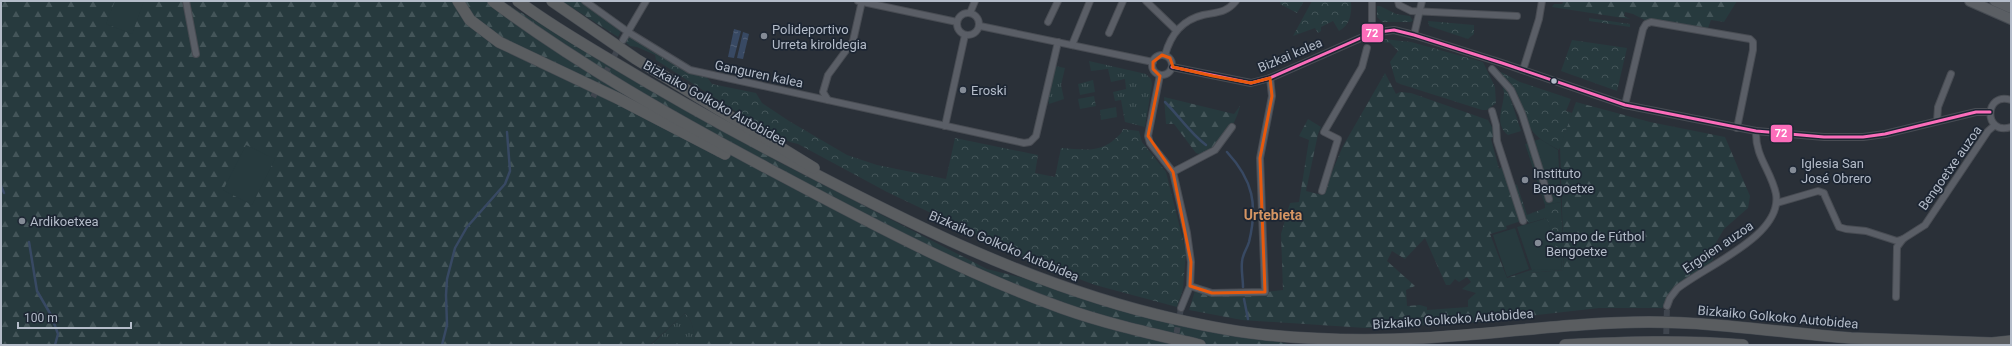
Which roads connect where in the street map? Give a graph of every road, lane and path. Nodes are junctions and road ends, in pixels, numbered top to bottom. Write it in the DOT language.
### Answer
graph roads {
  1 [pos="186,1"];
  2 [pos="458,1"];
  3 [pos="493,1"];
  4 [pos="518,1"];
  5 [pos="552,1"];
  6 [pos="585,1"];
  7 [pos="646,1"];
  8 [pos="860,1"];
  9 [pos="975,1"];
  10 [pos="1058,1"];
  11 [pos="1090,1"];
  12 [pos="1123,1"];
  13 [pos="1146,1"];
  14 [pos="1236,1"];
  15 [pos="1372,1"];
  16 [pos="1398,1"];
  17 [pos="1422,1"];
  18 [pos="1542,1"];
  19 [pos="1970,1"];
  20 [pos="1995,1"];
  21 [pos="2011,8"];
  22 [pos="1420,10"];
  23 [pos="970,13"];
  24 [pos="1517,16"];
  25 [pos="2011,19"];
  26 [pos="957,22"];
  27 [pos="1048,22"];
  28 [pos="980,26"];
  29 [pos="1176,30"];
  30 [pos="628,32"];
  31 [pos="1109,33"];
  32 [pos="1372,33"];
  33 [pos="1415,33"];
  34 [pos="965,35"];
  35 [pos="623,40"];
  36 [pos="1058,42"];
  37 [pos="1072,45"];
  38 [pos="1367,48"];
  39 [pos="196,54"];
  40 [pos="1165,55"];
  41 [pos="1152,62"];
  42 [pos="1172,67"];
  43 [pos="1492,69"];
  44 [pos="1523,70"];
  45 [pos="1951,74"];
  46 [pos="1160,75"];
  47 [pos="1270,78"];
  48 [pos="828,100"];
  49 [pos="2011,100"];
  50 [pos="1625,105"];
  51 [pos="1492,111"];
  52 [pos="1990,112"];
  53 [pos="1937,121"];
  54 [pos="1995,125"];
  55 [pos="945,126"];
  56 [pos="1232,127"];
  57 [pos="2011,127"];
  58 [pos="1737,128"];
  59 [pos="1756,131"];
  60 [pos="1503,138"];
  61 [pos="1497,141"];
  62 [pos="1173,172"];
  63 [pos="847,191"];
  64 [pos="1322,191"];
  65 [pos="1549,199"];
  66 [pos="831,202"];
  67 [pos="1777,203"];
  68 [pos="1523,221"];
  69 [pos="1903,239"];
  70 [pos="1190,286"];
  71 [pos="1896,297"];
  72 [pos="1667,306"];
  73 [pos="1181,308"];
  74 [pos="2011,341"];
  75 [pos="1200,345"];
  76 [pos="1565,345"];
  77 [pos="1743,345"];
  1 -- 39 [label="street"];
  2 -- 66 [label="highway"];
  3 -- 66 [label="highway"];
  4 -- 63 [label="highway, Bizkaiko Golkoko Autobidea"];
  5 -- 63 [label="highway"];
  6 -- 30 [label="street, Ganguren kalea"];
  7 -- 30 [label="street"];
  8 -- 26 [label="street"];
  8 -- 48 [label="street"];
  9 -- 23 [label="street"];
  10 -- 27 [label="street"];
  11 -- 37 [label="street"];
  12 -- 31 [label="street"];
  13 -- 29 [label="street"];
  14 -- 29 [label="street"];
  15 -- 32 [label="street"];
  16 -- 22 [label="street"];
  17 -- 22 [label="street"];
  18 -- 44 [label="street"];
  19 -- 25 [label="highway"];
  20 -- 21 [label="highway"];
  22 -- 24 [label="street"];
  22 -- 33 [label="street"];
  23 -- 26 [label="street"];
  23 -- 28 [label="street"];
  26 -- 34 [label="street"];
  28 -- 34 [label="street"];
  28 -- 36 [label="street"];
  29 -- 40 [label="street"];
  30 -- 35 [label="street"];
  30 -- 48 [label="street, Ganguren kalea"];
  32 -- 33 [label="street, Bizkai kalea"];
  32 -- 47 [label="street, Bizkai kalea"];
  33 -- 44 [label="street, Bizkai kalea"];
  34 -- 55 [label="street"];
  36 -- 37 [label="street"];
  36 -- 55 [label="street, Ganguren kalea"];
  37 -- 41 [label="street"];
  38 -- 64 [label="street"];
  40 -- 41 [label="street"];
  40 -- 42 [label="street"];
  41 -- 46 [label="street"];
  42 -- 46 [label="street"];
  42 -- 47 [label="street, Bizkai kalea"];
  43 -- 65 [label="street"];
  44 -- 50 [label="street, Bizkai kalea"];
  45 -- 53 [label="street"];
  46 -- 62 [label="street"];
  47 -- 70 [label="street"];
  48 -- 55 [label="street, Ganguren kalea"];
  49 -- 52 [label="street"];
  50 -- 58 [label="street, Bizkai kalea"];
  50 -- 58 [label="street"];
  51 -- 61 [label="street"];
  52 -- 53 [label="street, Bizkai kalea"];
  52 -- 54 [label="street"];
  53 -- 59 [label="street, Bizkai kalea"];
  54 -- 57 [label="street"];
  54 -- 69 [label="street, Bengoetxe auzoa"];
  56 -- 62 [label="street"];
  58 -- 59 [label="street, Bizkai kalea"];
  59 -- 67 [label="street"];
  60 -- 61 [label="street"];
  61 -- 68 [label="street"];
  62 -- 70 [label="street"];
  63 -- 74 [label="highway, Bizkaiko Golkoko Autobidea"];
  66 -- 75 [label="highway"];
  67 -- 69 [label="street"];
  67 -- 72 [label="street, Ergoien auzoa"];
  69 -- 71 [label="street"];
  70 -- 73 [label="street"];
  76 -- 77 [label="highway"];
}
